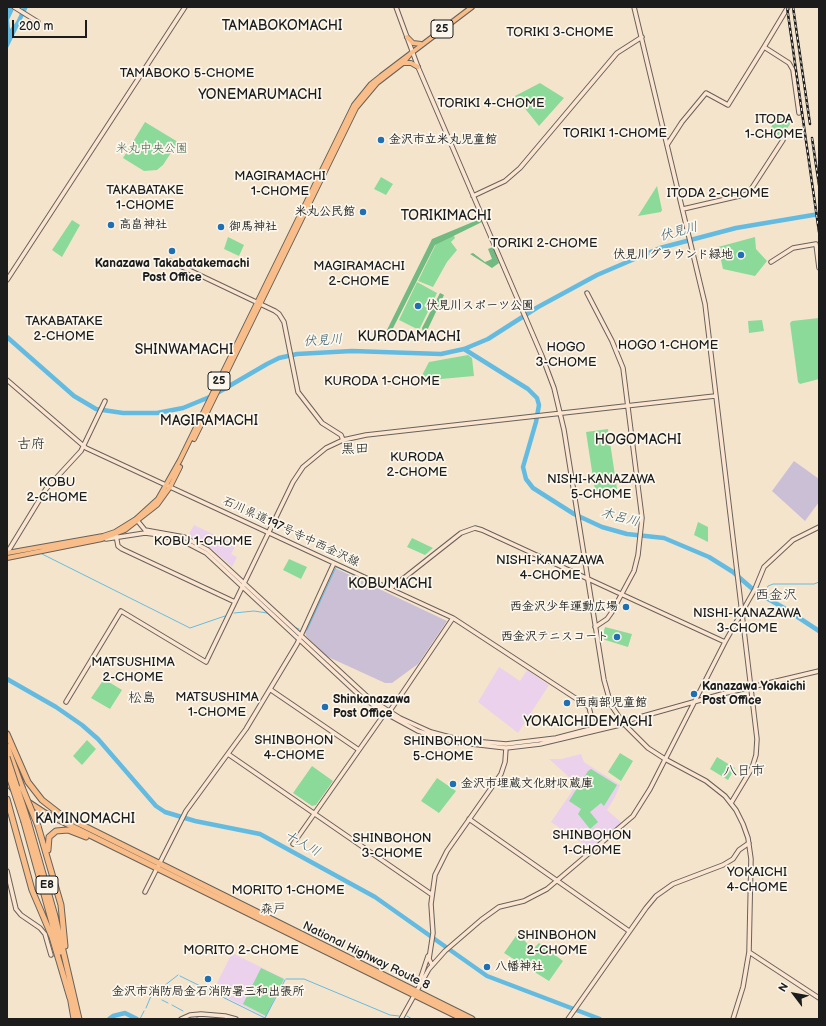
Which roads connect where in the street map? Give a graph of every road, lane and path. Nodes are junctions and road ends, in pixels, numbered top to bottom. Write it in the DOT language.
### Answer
graph roads {
  1 [pos="14,7"];
  2 [pos="185,7"];
  3 [pos="396,7"];
  4 [pos="472,7"];
  5 [pos="634,7"];
  6 [pos="788,7"];
  7 [pos="38,22"];
  8 [pos="407,37"];
  9 [pos="642,37"];
  10 [pos="421,44"];
  11 [pos="764,47"];
  12 [pos="412,52"];
  13 [pos="402,63"];
  14 [pos="418,67"];
  15 [pos="799,113"];
  16 [pos="783,140"];
  17 [pos="667,145"];
  18 [pos="473,196"];
  19 [pos="683,209"];
  20 [pos="170,261"];
  21 [pos="771,262"];
  22 [pos="819,268"];
  23 [pos="7,280"];
  24 [pos="587,292"];
  25 [pos="258,303"];
  26 [pos="7,380"];
  27 [pos="715,396"];
  28 [pos="105,401"];
  29 [pos="627,406"];
  30 [pos="561,413"];
  31 [pos="343,440"];
  32 [pos="84,446"];
  33 [pos="169,486"];
  34 [pos="137,521"];
  35 [pos="819,527"];
  36 [pos="268,533"];
  37 [pos="115,535"];
  38 [pos="7,553"];
  39 [pos="7,558"];
  40 [pos="334,563"];
  41 [pos="588,579"];
  42 [pos="243,584"];
  43 [pos="390,589"];
  44 [pos="622,595"];
  45 [pos="235,602"];
  46 [pos="742,612"];
  47 [pos="453,618"];
  48 [pos="595,627"];
  49 [pos="300,638"];
  50 [pos="724,642"];
  51 [pos="819,671"];
  52 [pos="751,688"];
  53 [pos="271,690"];
  54 [pos="66,702"];
  55 [pos="694,703"];
  56 [pos="387,712"];
  57 [pos="622,722"];
  58 [pos="594,728"];
  59 [pos="7,734"];
  60 [pos="9,746"];
  61 [pos="506,748"];
  62 [pos="360,750"];
  63 [pos="228,754"];
  64 [pos="9,757"];
  65 [pos="665,759"];
  66 [pos="7,770"];
  67 [pos="7,782"];
  68 [pos="22,787"];
  69 [pos="7,799"];
  70 [pos="731,803"];
  71 [pos="315,813"];
  72 [pos="469,819"];
  73 [pos="26,822"];
  74 [pos="749,843"];
  75 [pos="294,844"];
  76 [pos="119,849"];
  77 [pos="48,860"];
  78 [pos="158,866"];
  79 [pos="7,871"];
  80 [pos="558,880"];
  81 [pos="145,892"];
  82 [pos="431,894"];
  83 [pos="629,931"];
  84 [pos="61,948"];
  85 [pos="430,952"];
  86 [pos="749,952"];
  87 [pos="51,955"];
  88 [pos="432,965"];
  89 [pos="420,982"];
  90 [pos="415,993"];
  91 [pos="819,998"];
  92 [pos="74,1019"];
  93 [pos="79,1019"];
  94 [pos="181,1019"];
  95 [pos="236,1019"];
  96 [pos="401,1019"];
  97 [pos="463,1019"];
  98 [pos="472,1019"];
  99 [pos="568,1019"];
  100 [pos="733,1019"];
  1 -- 7 [label="street"];
  2 -- 23 [label="street"];
  3 -- 8 [label="street"];
  4 -- 10 [label="main road, 25"];
  5 -- 9 [label="street"];
  6 -- 11 [label="street"];
  8 -- 10 [label="main road"];
  8 -- 12 [label="street"];
  9 -- 17 [label="street"];
  9 -- 18 [label="street"];
  10 -- 12 [label="main road, 25"];
  11 -- 15 [label="street"];
  11 -- 17 [label="street"];
  12 -- 13 [label="main road, 25"];
  12 -- 14 [label="street"];
  12 -- 25 [label="main road, 25"];
  13 -- 14 [label="main road"];
  13 -- 25 [label="main road, 25"];
  14 -- 18 [label="street"];
  16 -- 19 [label="street"];
  17 -- 19 [label="street"];
  18 -- 30 [label="street"];
  19 -- 27 [label="street"];
  20 -- 25 [label="street"];
  21 -- 22 [label="street"];
  24 -- 29 [label="street"];
  25 -- 31 [label="street"];
  25 -- 33 [label="main road, 25"];
  26 -- 32 [label="street, 石川県道197号寺中西金沢線"];
  27 -- 29 [label="street"];
  27 -- 46 [label="street"];
  28 -- 32 [label="street"];
  29 -- 30 [label="street"];
  29 -- 44 [label="street"];
  30 -- 31 [label="street"];
  30 -- 41 [label="street"];
  31 -- 36 [label="street"];
  32 -- 33 [label="street, 石川県道197号寺中西金沢線"];
  32 -- 38 [label="street"];
  33 -- 34 [label="main road, 25"];
  33 -- 36 [label="street, 石川県道197号寺中西金沢線"];
  34 -- 37 [label="main road, 25"];
  34 -- 42 [label="street"];
  35 -- 46 [label="street"];
  36 -- 40 [label="street, 石川県道197号寺中西金沢線"];
  36 -- 42 [label="street"];
  37 -- 38 [label="main road, 25"];
  37 -- 39 [label="main road, 25"];
  37 -- 42 [label="street"];
  37 -- 45 [label="street"];
  40 -- 43 [label="street, 石川県道197号寺中西金沢線"];
  40 -- 49 [label="street"];
  41 -- 43 [label="street"];
  41 -- 44 [label="street"];
  41 -- 48 [label="street"];
  42 -- 45 [label="street"];
  42 -- 49 [label="street"];
  43 -- 47 [label="street, 石川県道197号寺中西金沢線"];
  44 -- 48 [label="street"];
  44 -- 50 [label="street"];
  45 -- 54 [label="street"];
  46 -- 50 [label="street"];
  46 -- 52 [label="street"];
  47 -- 56 [label="street"];
  47 -- 58 [label="street, 石川県道197号寺中西金沢線"];
  48 -- 57 [label="street"];
  49 -- 53 [label="street"];
  49 -- 56 [label="street"];
  50 -- 55 [label="street"];
  51 -- 52 [label="street"];
  52 -- 55 [label="street"];
  52 -- 70 [label="street"];
  53 -- 62 [label="street"];
  53 -- 63 [label="street"];
  55 -- 57 [label="street"];
  55 -- 65 [label="street"];
  56 -- 58 [label="street"];
  56 -- 61 [label="street"];
  56 -- 62 [label="street"];
  57 -- 58 [label="street"];
  57 -- 61 [label="street"];
  57 -- 65 [label="street"];
  59 -- 60 [label="highway, National Highway Route 8"];
  60 -- 64 [label="highway"];
  60 -- 68 [label="highway"];
  60 -- 78 [label="highway, National Highway Route 8"];
  61 -- 72 [label="street"];
  62 -- 71 [label="street"];
  63 -- 71 [label="street"];
  63 -- 78 [label="street"];
  64 -- 68 [label="highway"];
  64 -- 73 [label="highway, E8, bridge"];
  65 -- 70 [label="street"];
  65 -- 80 [label="street"];
  66 -- 73 [label="highway, E8, bridge"];
  67 -- 76 [label="highway, National Highway Route 8"];
  68 -- 77 [label="highway, bridge"];
  69 -- 84 [label="highway"];
  70 -- 74 [label="street"];
  71 -- 75 [label="street"];
  71 -- 82 [label="street"];
  72 -- 80 [label="street"];
  72 -- 82 [label="street"];
  73 -- 84 [label="highway, E8"];
  74 -- 83 [label="street"];
  74 -- 86 [label="street"];
  76 -- 77 [label="highway"];
  76 -- 78 [label="highway, National Highway Route 8"];
  77 -- 84 [label="highway"];
  78 -- 81 [label="street"];
  78 -- 90 [label="highway, National Highway Route 8"];
  79 -- 87 [label="street"];
  80 -- 83 [label="street"];
  80 -- 88 [label="street"];
  82 -- 85 [label="street"];
  83 -- 99 [label="street"];
  84 -- 92 [label="highway"];
  84 -- 93 [label="highway"];
  85 -- 88 [label="street"];
  85 -- 89 [label="street"];
  86 -- 91 [label="street"];
  86 -- 100 [label="street"];
  88 -- 89 [label="street"];
  89 -- 90 [label="street"];
  90 -- 96 [label="street"];
  90 -- 97 [label="highway, National Highway Route 8"];
  90 -- 98 [label="highway, National Highway Route 8"];
  94 -- 95 [label="street"];
}
